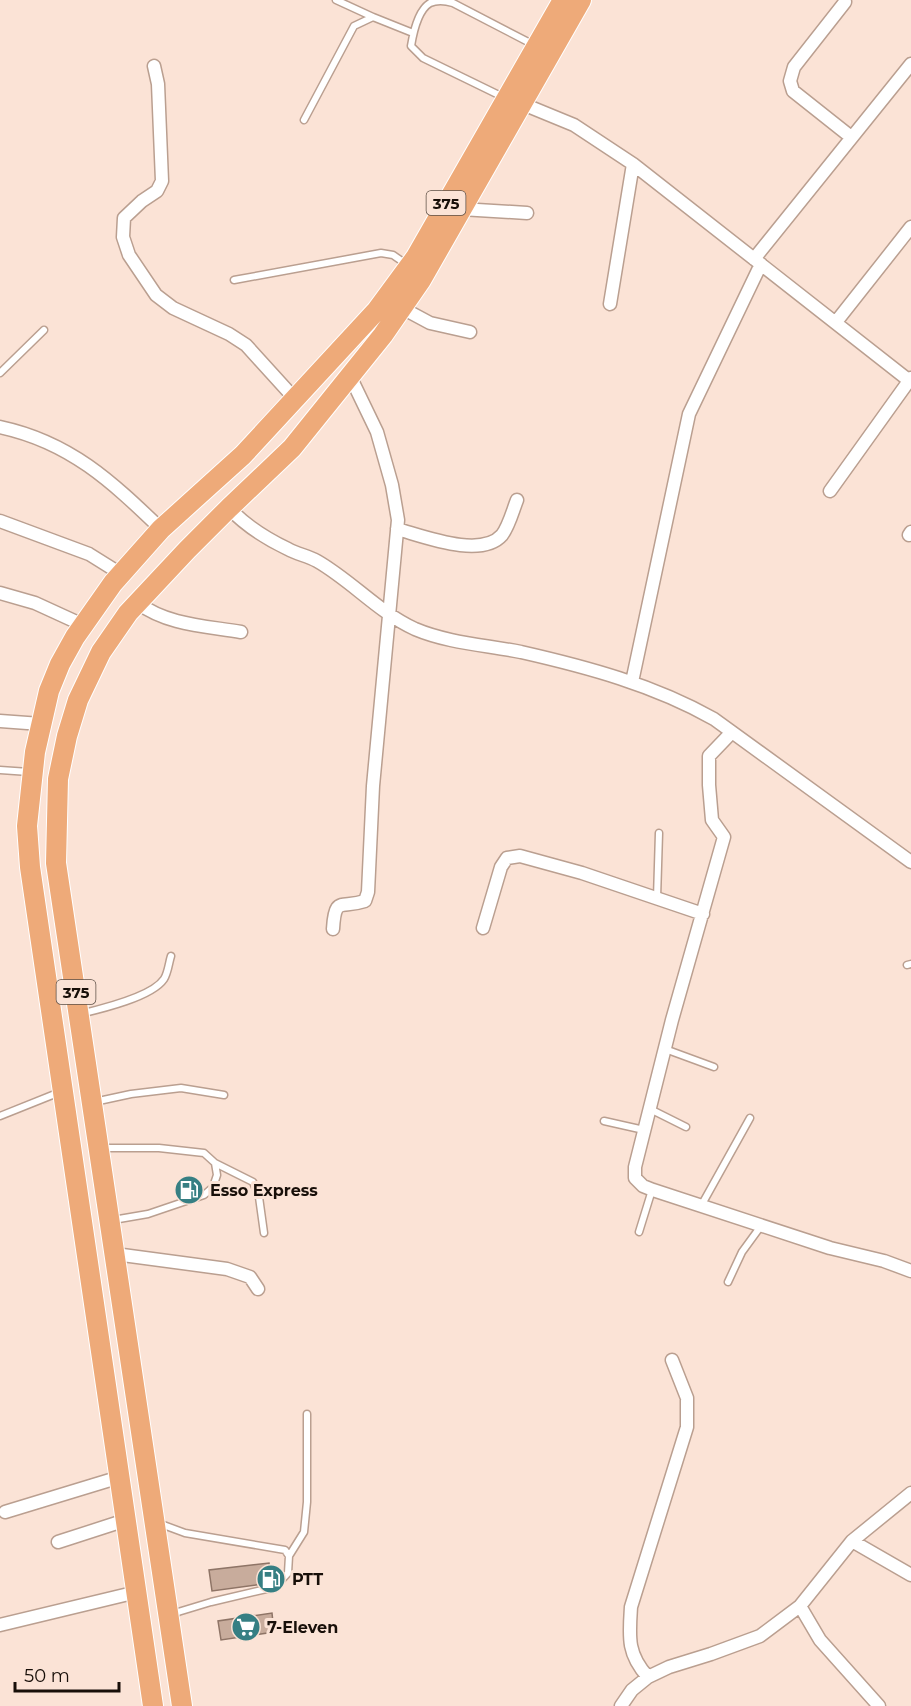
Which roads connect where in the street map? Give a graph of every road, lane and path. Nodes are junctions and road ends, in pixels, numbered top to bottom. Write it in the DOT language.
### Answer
graph roads {
  1 [pos="336,0"];
  2 [pos="563,0"];
  3 [pos="581,0"];
  4 [pos="845,2"];
  5 [pos="373,17"];
  6 [pos="413,33"];
  7 [pos="537,47"];
  8 [pos="911,64"];
  9 [pos="154,66"];
  10 [pos="513,101"];
  11 [pos="304,120"];
  12 [pos="851,137"];
  13 [pos="633,164"];
  14 [pos="461,210"];
  15 [pos="527,213"];
  16 [pos="911,227"];
  17 [pos="758,261"];
  18 [pos="409,266"];
  19 [pos="234,280"];
  20 [pos="610,304"];
  21 [pos="402,308"];
  22 [pos="836,322"];
  23 [pos="44,330"];
  24 [pos="470,332"];
  25 [pos="0,373"];
  26 [pos="350,375"];
  27 [pos="910,380"];
  28 [pos="295,399"];
  29 [pos="0,427"];
  30 [pos="830,491"];
  31 [pos="517,500"];
  32 [pos="229,508"];
  33 [pos="0,521"];
  34 [pos="161,529"];
  35 [pos="398,529"];
  36 [pos="122,574"];
  37 [pos="0,593"];
  38 [pos="138,603"];
  39 [pos="390,616"];
  40 [pos="83,625"];
  41 [pos="241,632"];
  42 [pos="632,682"];
  43 [pos="0,721"];
  44 [pos="41,724"];
  45 [pos="732,732"];
  46 [pos="0,770"];
  47 [pos="32,773"];
  48 [pos="659,833"];
  49 [pos="911,862"];
  50 [pos="657,898"];
  51 [pos="703,914"];
  52 [pos="483,928"];
  53 [pos="333,929"];
  54 [pos="171,956"];
  55 [pos="79,1014"];
  56 [pos="665,1049"];
  57 [pos="714,1067"];
  58 [pos="63,1090"];
  59 [pos="224,1095"];
  60 [pos="92,1103"];
  61 [pos="650,1109"];
  62 [pos="0,1116"];
  63 [pos="750,1118"];
  64 [pos="604,1121"];
  65 [pos="686,1127"];
  66 [pos="645,1130"];
  67 [pos="99,1148"];
  68 [pos="215,1163"];
  69 [pos="652,1190"];
  70 [pos="701,1206"];
  71 [pos="110,1221"];
  72 [pos="761,1225"];
  73 [pos="639,1232"];
  74 [pos="264,1233"];
  75 [pos="115,1254"];
  76 [pos="911,1271"];
  77 [pos="728,1282"];
  78 [pos="258,1289"];
  79 [pos="672,1360"];
  80 [pos="307,1414"];
  81 [pos="120,1477"];
  82 [pos="911,1493"];
  83 [pos="5,1512"];
  84 [pos="126,1520"];
  85 [pos="155,1522"];
  86 [pos="852,1541"];
  87 [pos="58,1542"];
  88 [pos="289,1556"];
  89 [pos="911,1575"];
  90 [pos="137,1592"];
  91 [pos="800,1606"];
  92 [pos="170,1620"];
  93 [pos="0,1624"];
  94 [pos="648,1677"];
  95 [pos="153,1706"];
  96 [pos="182,1706"];
  97 [pos="621,1706"];
  98 [pos="879,1706"];
  1 -- 5 [label="lane"];
  2 -- 7 [label="main road, 375"];
  3 -- 10 [label="main road, 375"];
  4 -- 12 [label="street"];
  5 -- 6 [label="lane"];
  5 -- 11 [label="lane"];
  6 -- 7 [label="lane"];
  6 -- 10 [label="lane"];
  7 -- 10 [label="main road, 375"];
  8 -- 12 [label="street"];
  9 -- 28 [label="street"];
  10 -- 13 [label="street"];
  10 -- 14 [label="main road, 375"];
  10 -- 18 [label="main road, 375"];
  12 -- 17 [label="street"];
  13 -- 17 [label="street"];
  13 -- 20 [label="street"];
  14 -- 15 [label="street"];
  14 -- 21 [label="main road, 375"];
  16 -- 22 [label="street"];
  17 -- 22 [label="street"];
  17 -- 42 [label="street"];
  18 -- 19 [label="lane"];
  18 -- 28 [label="main road, 375"];
  21 -- 24 [label="street"];
  21 -- 26 [label="main road, 375"];
  22 -- 27 [label="street"];
  23 -- 25 [label="lane"];
  26 -- 32 [label="main road, 375"];
  26 -- 35 [label="street"];
  27 -- 30 [label="street"];
  28 -- 34 [label="main road, 375"];
  29 -- 34 [label="street"];
  31 -- 35 [label="street"];
  32 -- 38 [label="main road, 375"];
  32 -- 39 [label="street"];
  33 -- 36 [label="street"];
  34 -- 36 [label="main road, 375"];
  35 -- 39 [label="street"];
  36 -- 40 [label="main road, 375"];
  37 -- 40 [label="street"];
  38 -- 41 [label="street"];
  38 -- 55 [label="main road, 375"];
  39 -- 42 [label="street"];
  39 -- 53 [label="street"];
  40 -- 44 [label="main road, 375"];
  42 -- 45 [label="street"];
  43 -- 44 [label="street"];
  44 -- 47 [label="main road, 375"];
  45 -- 49 [label="street"];
  45 -- 51 [label="street"];
  46 -- 47 [label="lane"];
  47 -- 58 [label="main road, 375"];
  48 -- 50 [label="lane"];
  50 -- 51 [label="street"];
  50 -- 52 [label="street"];
  51 -- 56 [label="street"];
  54 -- 55 [label="lane"];
  55 -- 60 [label="main road, 375"];
  56 -- 57 [label="lane"];
  56 -- 61 [label="street"];
  58 -- 62 [label="lane"];
  58 -- 81 [label="main road, 375"];
  59 -- 60 [label="lane"];
  60 -- 67 [label="main road, 375"];
  61 -- 65 [label="lane"];
  61 -- 66 [label="street"];
  63 -- 70 [label="lane"];
  64 -- 66 [label="lane"];
  66 -- 69 [label="street"];
  67 -- 68 [label="lane"];
  67 -- 71 [label="main road, 375"];
  68 -- 71 [label="lane"];
  68 -- 74 [label="lane"];
  69 -- 70 [label="street"];
  69 -- 73 [label="lane"];
  70 -- 72 [label="street"];
  71 -- 75 [label="main road, 375"];
  72 -- 76 [label="street"];
  72 -- 77 [label="lane"];
  75 -- 78 [label="street"];
  75 -- 85 [label="main road, 375"];
  79 -- 94 [label="street"];
  80 -- 88 [label="lane"];
  81 -- 83 [label="street"];
  81 -- 84 [label="main road, 375"];
  82 -- 86 [label="street"];
  84 -- 87 [label="street"];
  84 -- 90 [label="main road, 375"];
  85 -- 88 [label="lane"];
  85 -- 92 [label="main road, 375"];
  86 -- 89 [label="street"];
  86 -- 91 [label="street"];
  88 -- 92 [label="lane"];
  90 -- 93 [label="street"];
  90 -- 95 [label="main road, 375"];
  91 -- 94 [label="street"];
  91 -- 98 [label="street"];
  92 -- 96 [label="main road, 375"];
  94 -- 97 [label="street"];
}
